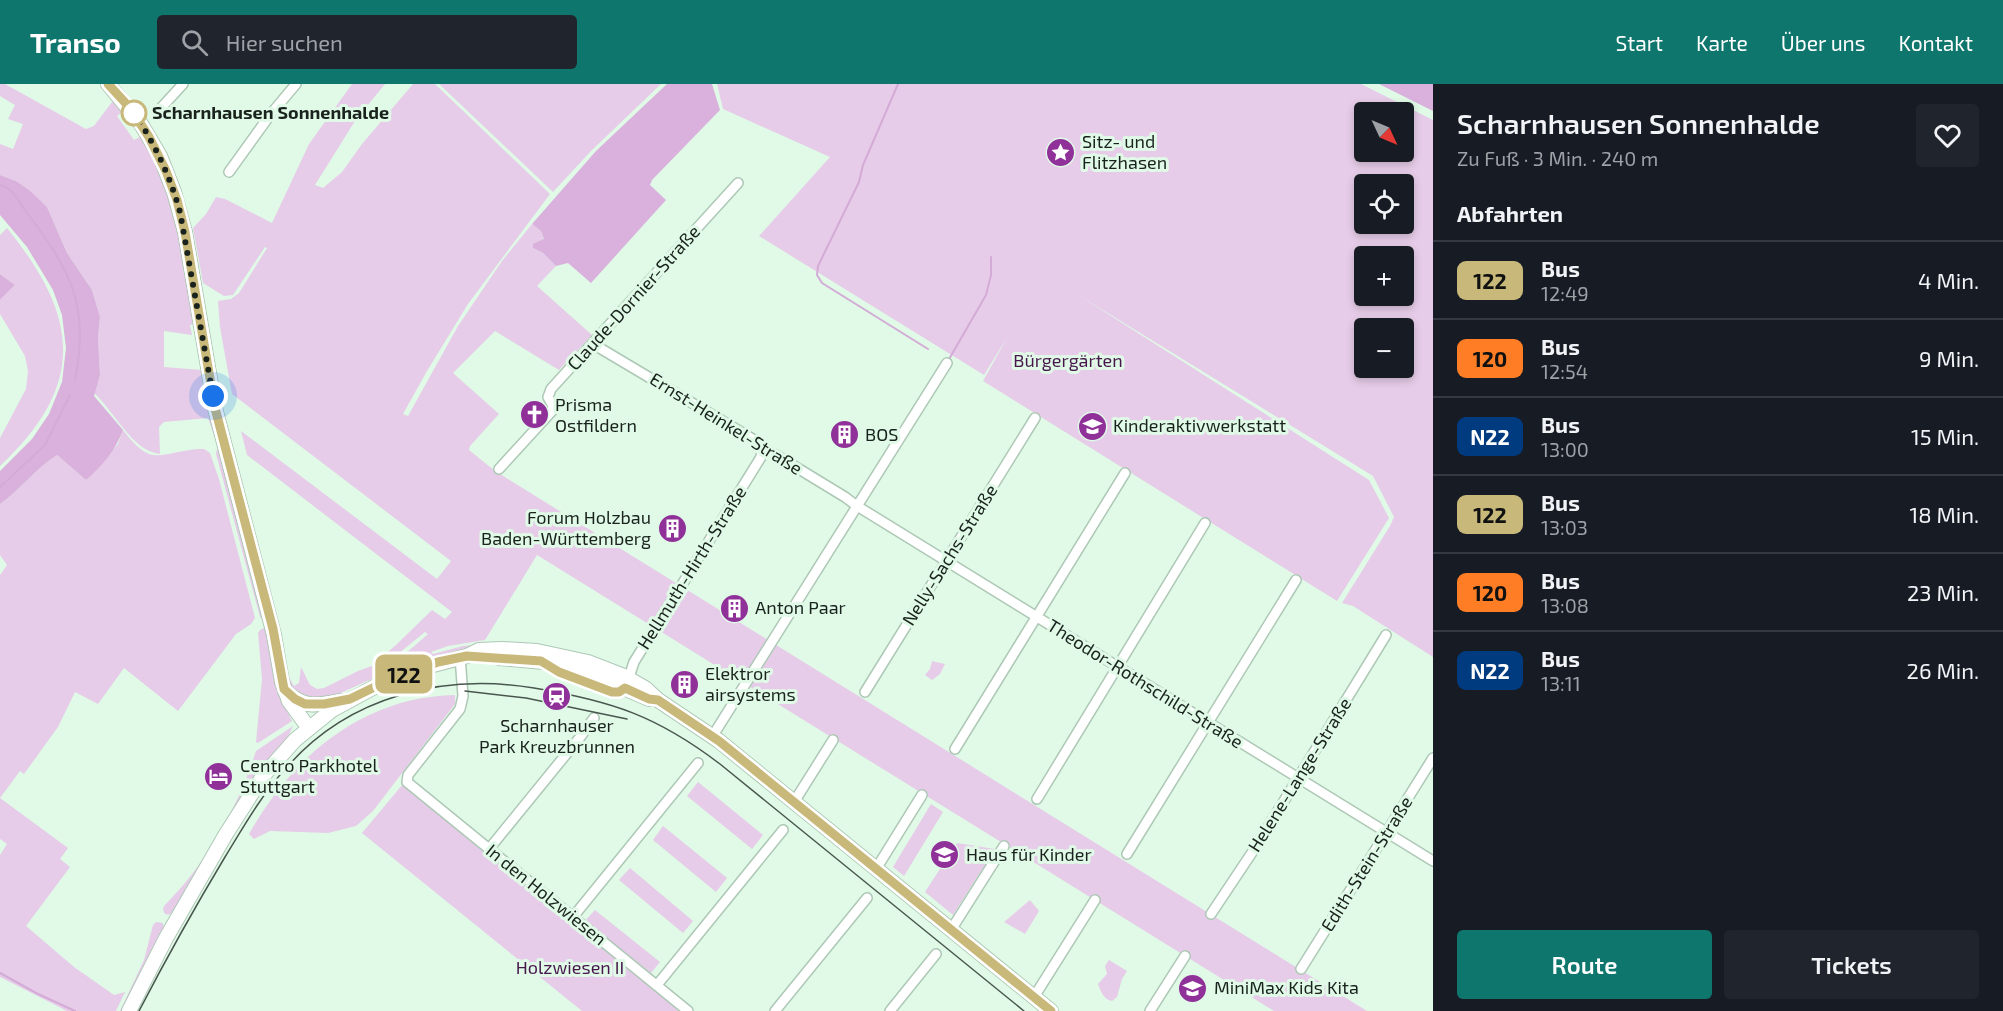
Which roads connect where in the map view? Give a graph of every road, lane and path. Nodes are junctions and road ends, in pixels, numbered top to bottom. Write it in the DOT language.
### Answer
graph roads {
  1 [pos="108,84"];
  2 [pos="183,84"];
  3 [pos="296,84"];
  4 [pos="161,108"];
  5 [pos="229,172"];
  6 [pos="738,183"];
  7 [pos="593,344"];
  8 [pos="947,363"];
  9 [pos="1035,418"];
  10 [pos="762,450"];
  11 [pos="499,469"];
  12 [pos="1125,473"];
  13 [pos="857,506"];
  14 [pos="1205,523"];
  15 [pos="946,561"];
  16 [pos="1296,580"];
  17 [pos="1035,616"];
  18 [pos="1386,635"];
  19 [pos="464,657"];
  20 [pos="1117,667"];
  21 [pos="627,683"];
  22 [pos="284,689"];
  23 [pos="865,692"];
  24 [pos="350,699"];
  25 [pos="594,718"];
  26 [pos="1207,722"];
  27 [pos="308,727"];
  28 [pos="712,736"];
  29 [pos="833,740"];
  30 [pos="955,748"];
  31 [pos="1433,758"];
  32 [pos="698,763"];
  33 [pos="1298,777"];
  34 [pos="922,795"];
  35 [pos="1037,799"];
  36 [pos="794,802"];
  37 [pos="783,830"];
  38 [pos="1387,832"];
  39 [pos="1004,846"];
  40 [pos="489,849"];
  41 [pos="1127,854"];
  42 [pos="1433,861"];
  43 [pos="876,869"];
  44 [pos="867,898"];
  45 [pos="1095,900"];
  46 [pos="1211,914"];
  47 [pos="573,917"];
  48 [pos="951,930"];
  49 [pos="936,954"];
  50 [pos="1185,956"];
  51 [pos="1301,969"];
  52 [pos="657,986"];
  53 [pos="1034,997"];
  54 [pos="129,1011"];
  55 [pos="688,1011"];
  56 [pos="775,1011"];
  57 [pos="890,1011"];
  58 [pos="1051,1011"];
  59 [pos="1150,1011"];
  1 -- 22 [label="main road"];
  2 -- 4 [label="street"];
  3 -- 5 [label="street"];
  6 -- 7 [label="street, Claude-Dornier-Straße"];
  7 -- 10 [label="street, Ernst-Heinkel-Straße"];
  7 -- 11 [label="street, Claude-Dornier-Straße"];
  8 -- 13 [label="street"];
  9 -- 15 [label="street, Nelly-Sachs-Straße"];
  10 -- 13 [label="street, Ernst-Heinkel-Straße"];
  10 -- 21 [label="street, Hellmuth-Hirth-Straße"];
  12 -- 17 [label="street"];
  13 -- 15 [label="street, Theodor-Rothschild-Straße"];
  13 -- 28 [label="street"];
  14 -- 20 [label="street"];
  15 -- 17 [label="street, Theodor-Rothschild-Straße"];
  15 -- 23 [label="street, Nelly-Sachs-Straße"];
  16 -- 26 [label="street"];
  17 -- 20 [label="street, Theodor-Rothschild-Straße"];
  17 -- 30 [label="street"];
  18 -- 33 [label="street, Helene-Lange-Straße"];
  19 -- 21 [label="main road"];
  19 -- 24 [label="main road"];
  19 -- 40 [label="street, In den Holzwiesen"];
  20 -- 26 [label="street, Theodor-Rothschild-Straße"];
  20 -- 35 [label="street"];
  21 -- 28 [label="main road"];
  22 -- 24 [label="main road"];
  22 -- 27 [label="main road"];
  24 -- 27 [label="main road"];
  25 -- 40 [label="street"];
  26 -- 33 [label="street, Theodor-Rothschild-Straße"];
  26 -- 41 [label="street"];
  27 -- 54 [label="main road"];
  28 -- 36 [label="main road"];
  29 -- 36 [label="street"];
  31 -- 38 [label="street, Edith-Stein-Straße"];
  32 -- 47 [label="street"];
  33 -- 38 [label="street, Theodor-Rothschild-Straße"];
  33 -- 46 [label="street, Helene-Lange-Straße"];
  34 -- 43 [label="street"];
  36 -- 43 [label="main road"];
  37 -- 52 [label="street"];
  38 -- 42 [label="street, Theodor-Rothschild-Straße"];
  38 -- 51 [label="street, Edith-Stein-Straße"];
  39 -- 48 [label="street"];
  40 -- 47 [label="street, In den Holzwiesen"];
  43 -- 48 [label="main road"];
  44 -- 56 [label="street"];
  45 -- 53 [label="street"];
  47 -- 52 [label="street, In den Holzwiesen"];
  48 -- 53 [label="main road"];
  49 -- 57 [label="street"];
  50 -- 59 [label="street"];
  52 -- 55 [label="street, In den Holzwiesen"];
  53 -- 58 [label="main road"];
}
